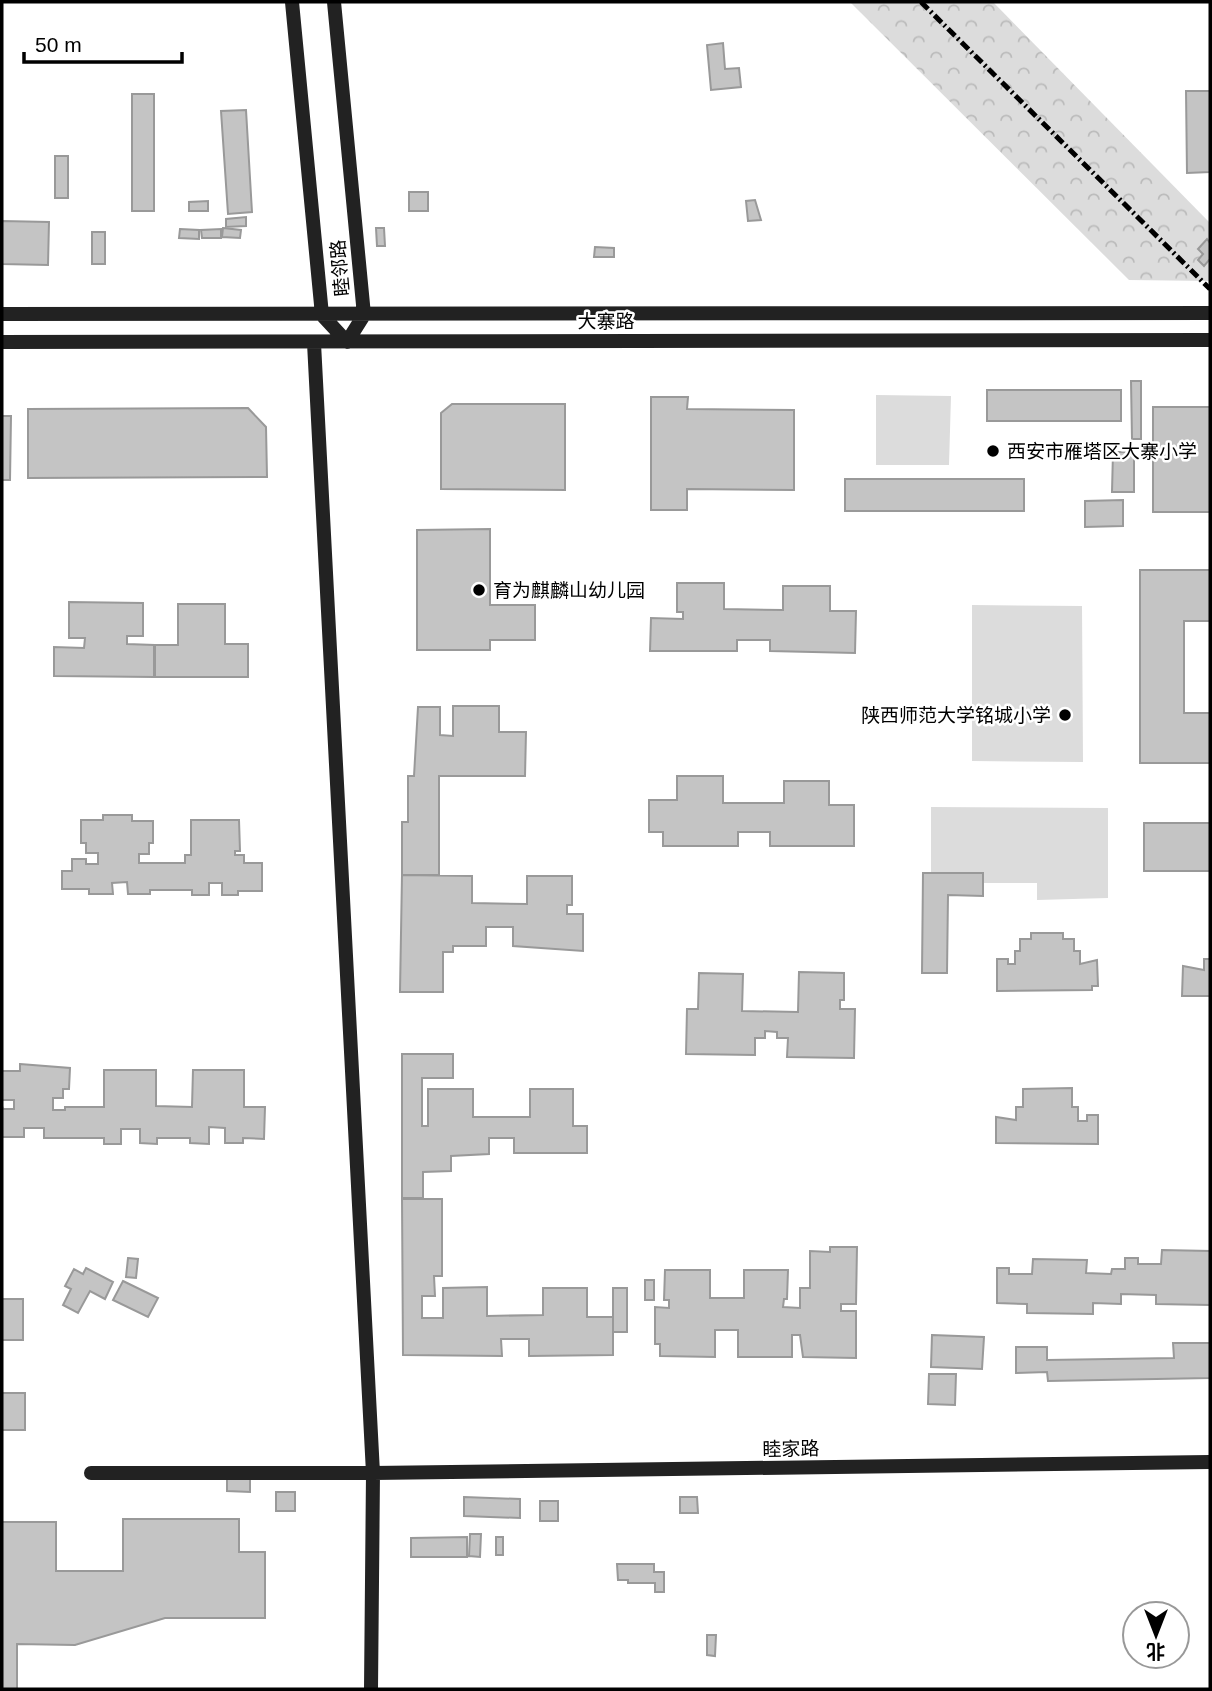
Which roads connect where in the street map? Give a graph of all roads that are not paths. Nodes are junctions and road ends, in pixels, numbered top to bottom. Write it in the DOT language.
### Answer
graph roads {
  1 [pos="292,2"];
  2 [pos="334,2"];
  3 [pos="1210,313"];
  4 [pos="2,314"];
  5 [pos="322,315"];
  6 [pos="364,315"];
  7 [pos="1210,340"];
  8 [pos="2,342"];
  9 [pos="347,342"];
  10 [pos="314,343"];
  11 [pos="1210,1462"];
  12 [pos="91,1473"];
  13 [pos="373,1474"];
  14 [pos="371,1689"];
  1 -- 5 [label="street, 睦邻路"];
  2 -- 6 [label="street, 睦邻路"];
  3 -- 6 [label="street, 大寨路"];
  4 -- 5 [label="street, 大寨路"];
  5 -- 6 [label="street, 大寨路"];
  5 -- 9 [label="street, 睦邻路"];
  6 -- 9 [label="street, 睦邻路"];
  7 -- 9 [label="street, 大寨路"];
  8 -- 10 [label="street, 大寨路"];
  9 -- 10 [label="street, 大寨路"];
  10 -- 13 [label="street"];
  11 -- 13 [label="street, 睦家路"];
  12 -- 13 [label="street, 睦家路"];
  13 -- 14 [label="street"];
}
